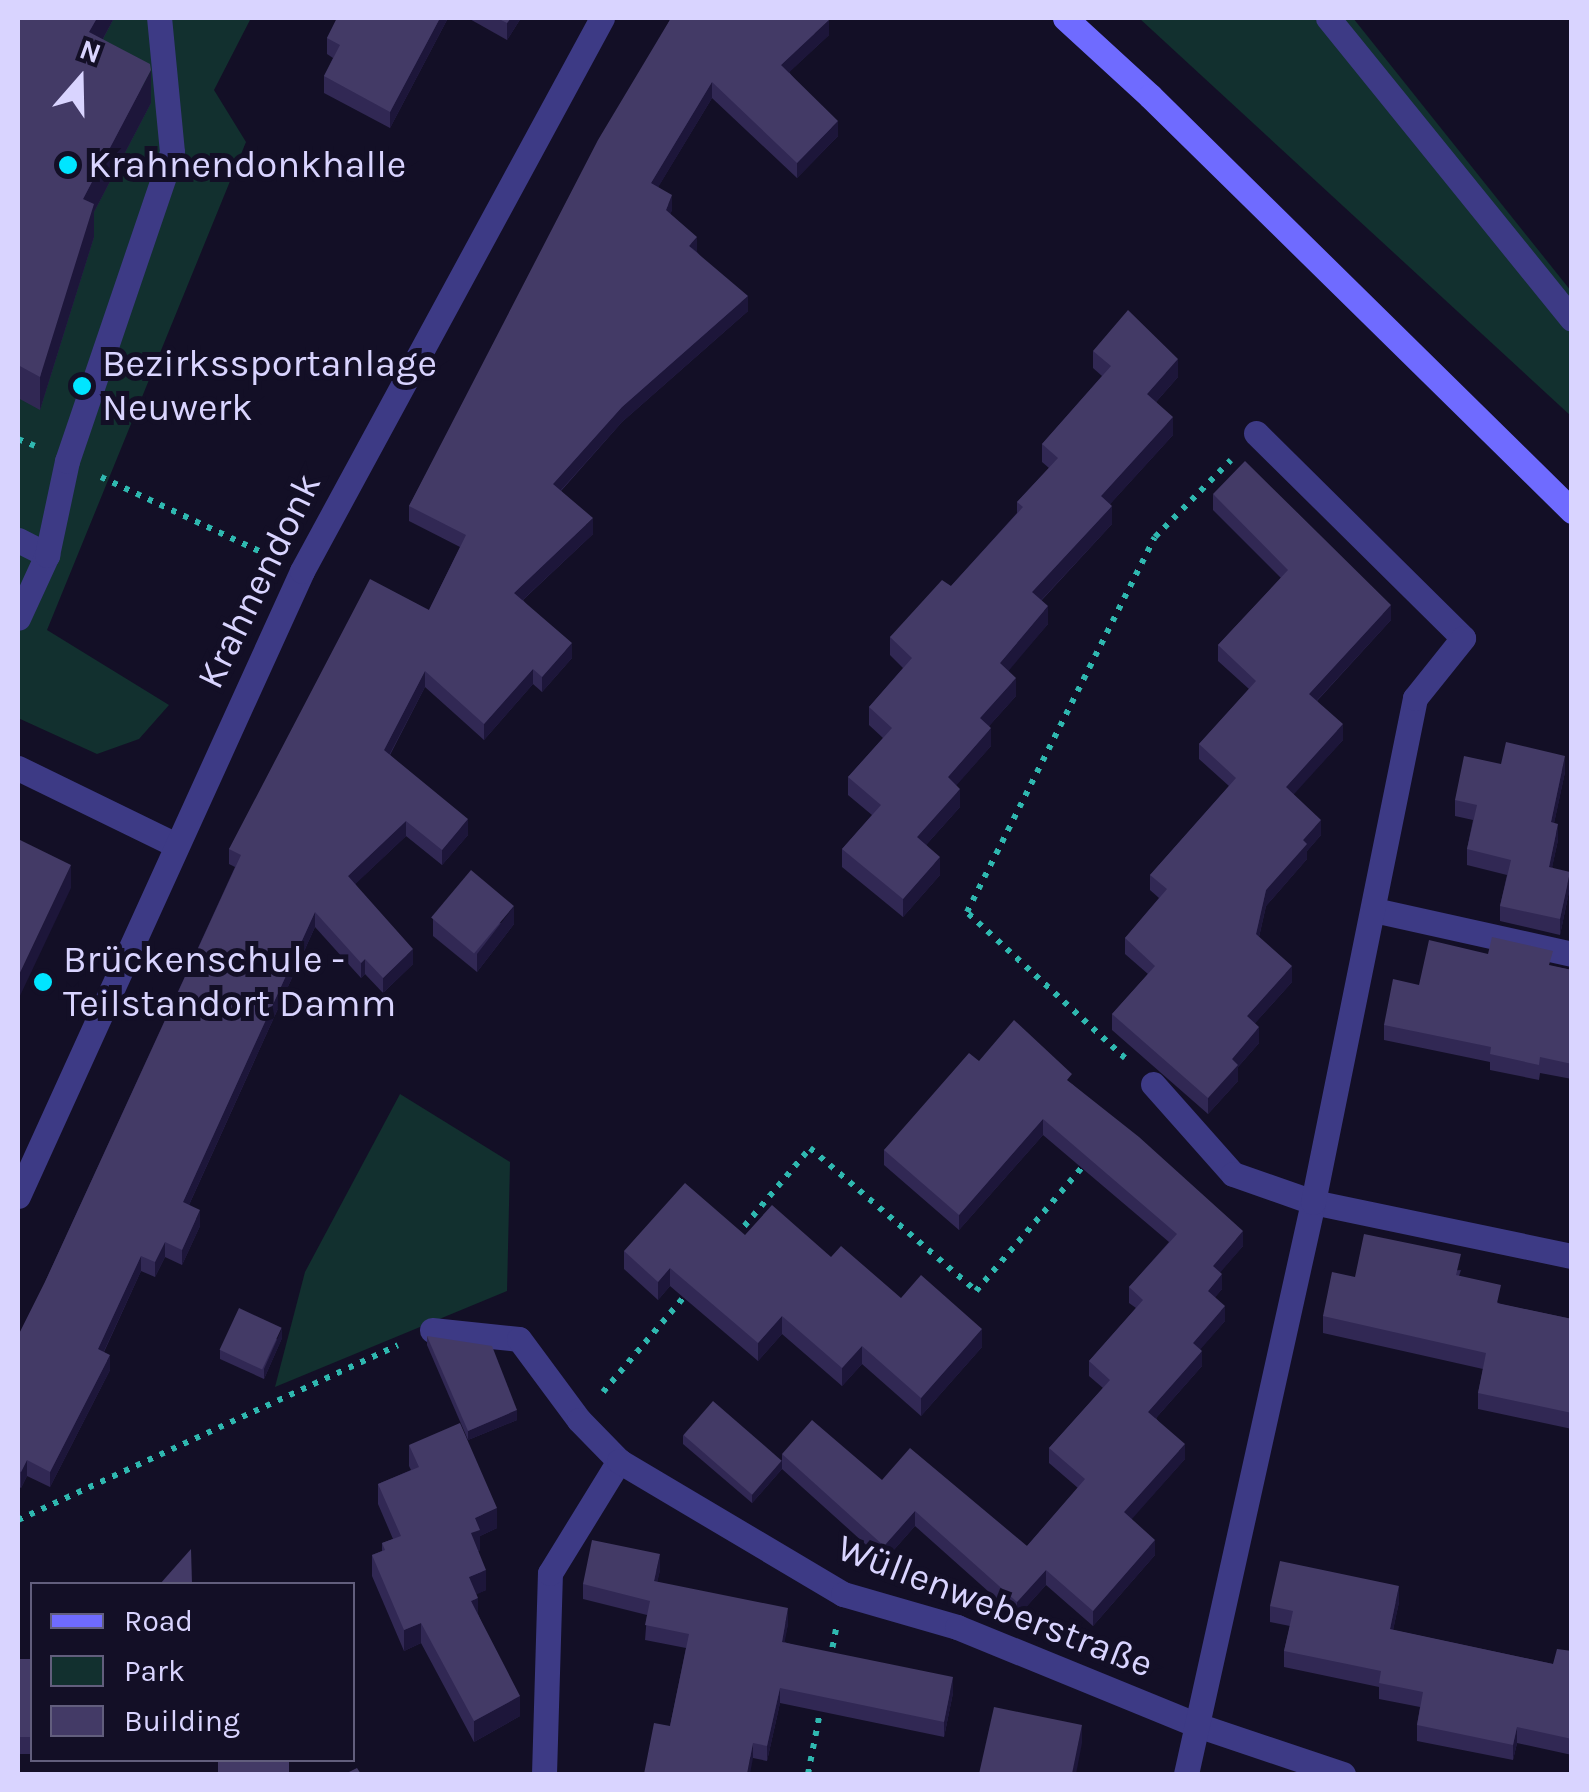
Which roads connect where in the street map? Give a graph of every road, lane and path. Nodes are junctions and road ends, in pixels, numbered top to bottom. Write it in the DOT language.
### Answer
graph roads {
  1 [pos="159,18"];
  2 [pos="602,18"];
  3 [pos="1065,18"];
  4 [pos="1328,18"];
  5 [pos="1572,319"];
  6 [pos="1256,434"];
  7 [pos="18,439"];
  8 [pos="67,461"];
  9 [pos="1572,511"];
  10 [pos="18,540"];
  11 [pos="46,555"];
  12 [pos="302,571"];
  13 [pos="18,618"];
  14 [pos="18,768"];
  15 [pos="174,844"];
  16 [pos="1374,910"];
  17 [pos="1572,954"];
  18 [pos="1153,1084"];
  19 [pos="1090,1158"];
  20 [pos="18,1196"];
  21 [pos="1313,1202"];
  22 [pos="733,1238"];
  23 [pos="1572,1256"];
  24 [pos="695,1284"];
  25 [pos="432,1330"];
  26 [pos="580,1420"];
  27 [pos="619,1461"];
  28 [pos="18,1520"];
  29 [pos="842,1594"];
  30 [pos="829,1666"];
  31 [pos="822,1702"];
  32 [pos="1197,1726"];
  33 [pos="544,1774"];
  34 [pos="808,1774"];
  35 [pos="1186,1774"];
  36 [pos="1344,1774"];
  1 -- 8 [label="street"];
  2 -- 12 [label="street, Krahnendonk"];
  3 -- 9 [label="main road"];
  4 -- 5 [label="street"];
  6 -- 16 [label="street, Wüllenweberstraße"];
  6 -- 18 [label="path"];
  7 -- 8 [label="path"];
  8 -- 11 [label="street"];
  8 -- 12 [label="path"];
  10 -- 11 [label="street"];
  11 -- 13 [label="street"];
  12 -- 15 [label="street, Krahnendonk"];
  14 -- 15 [label="street"];
  15 -- 20 [label="street, Krahnendonk"];
  16 -- 17 [label="street"];
  16 -- 21 [label="street, Wüllenweberstraße"];
  18 -- 21 [label="street"];
  19 -- 22 [label="path"];
  21 -- 23 [label="street"];
  21 -- 32 [label="street, Wüllenweberstraße"];
  24 -- 26 [label="path"];
  25 -- 26 [label="street, Wüllenweberstraße"];
  25 -- 28 [label="path"];
  26 -- 27 [label="street, Wüllenweberstraße"];
  27 -- 29 [label="street, Wüllenweberstraße"];
  27 -- 33 [label="street"];
  29 -- 30 [label="path"];
  29 -- 32 [label="street, Wüllenweberstraße"];
  31 -- 34 [label="path"];
  32 -- 35 [label="street, Wüllenweberstraße"];
  32 -- 36 [label="street, Wüllenweberstraße"];
}
